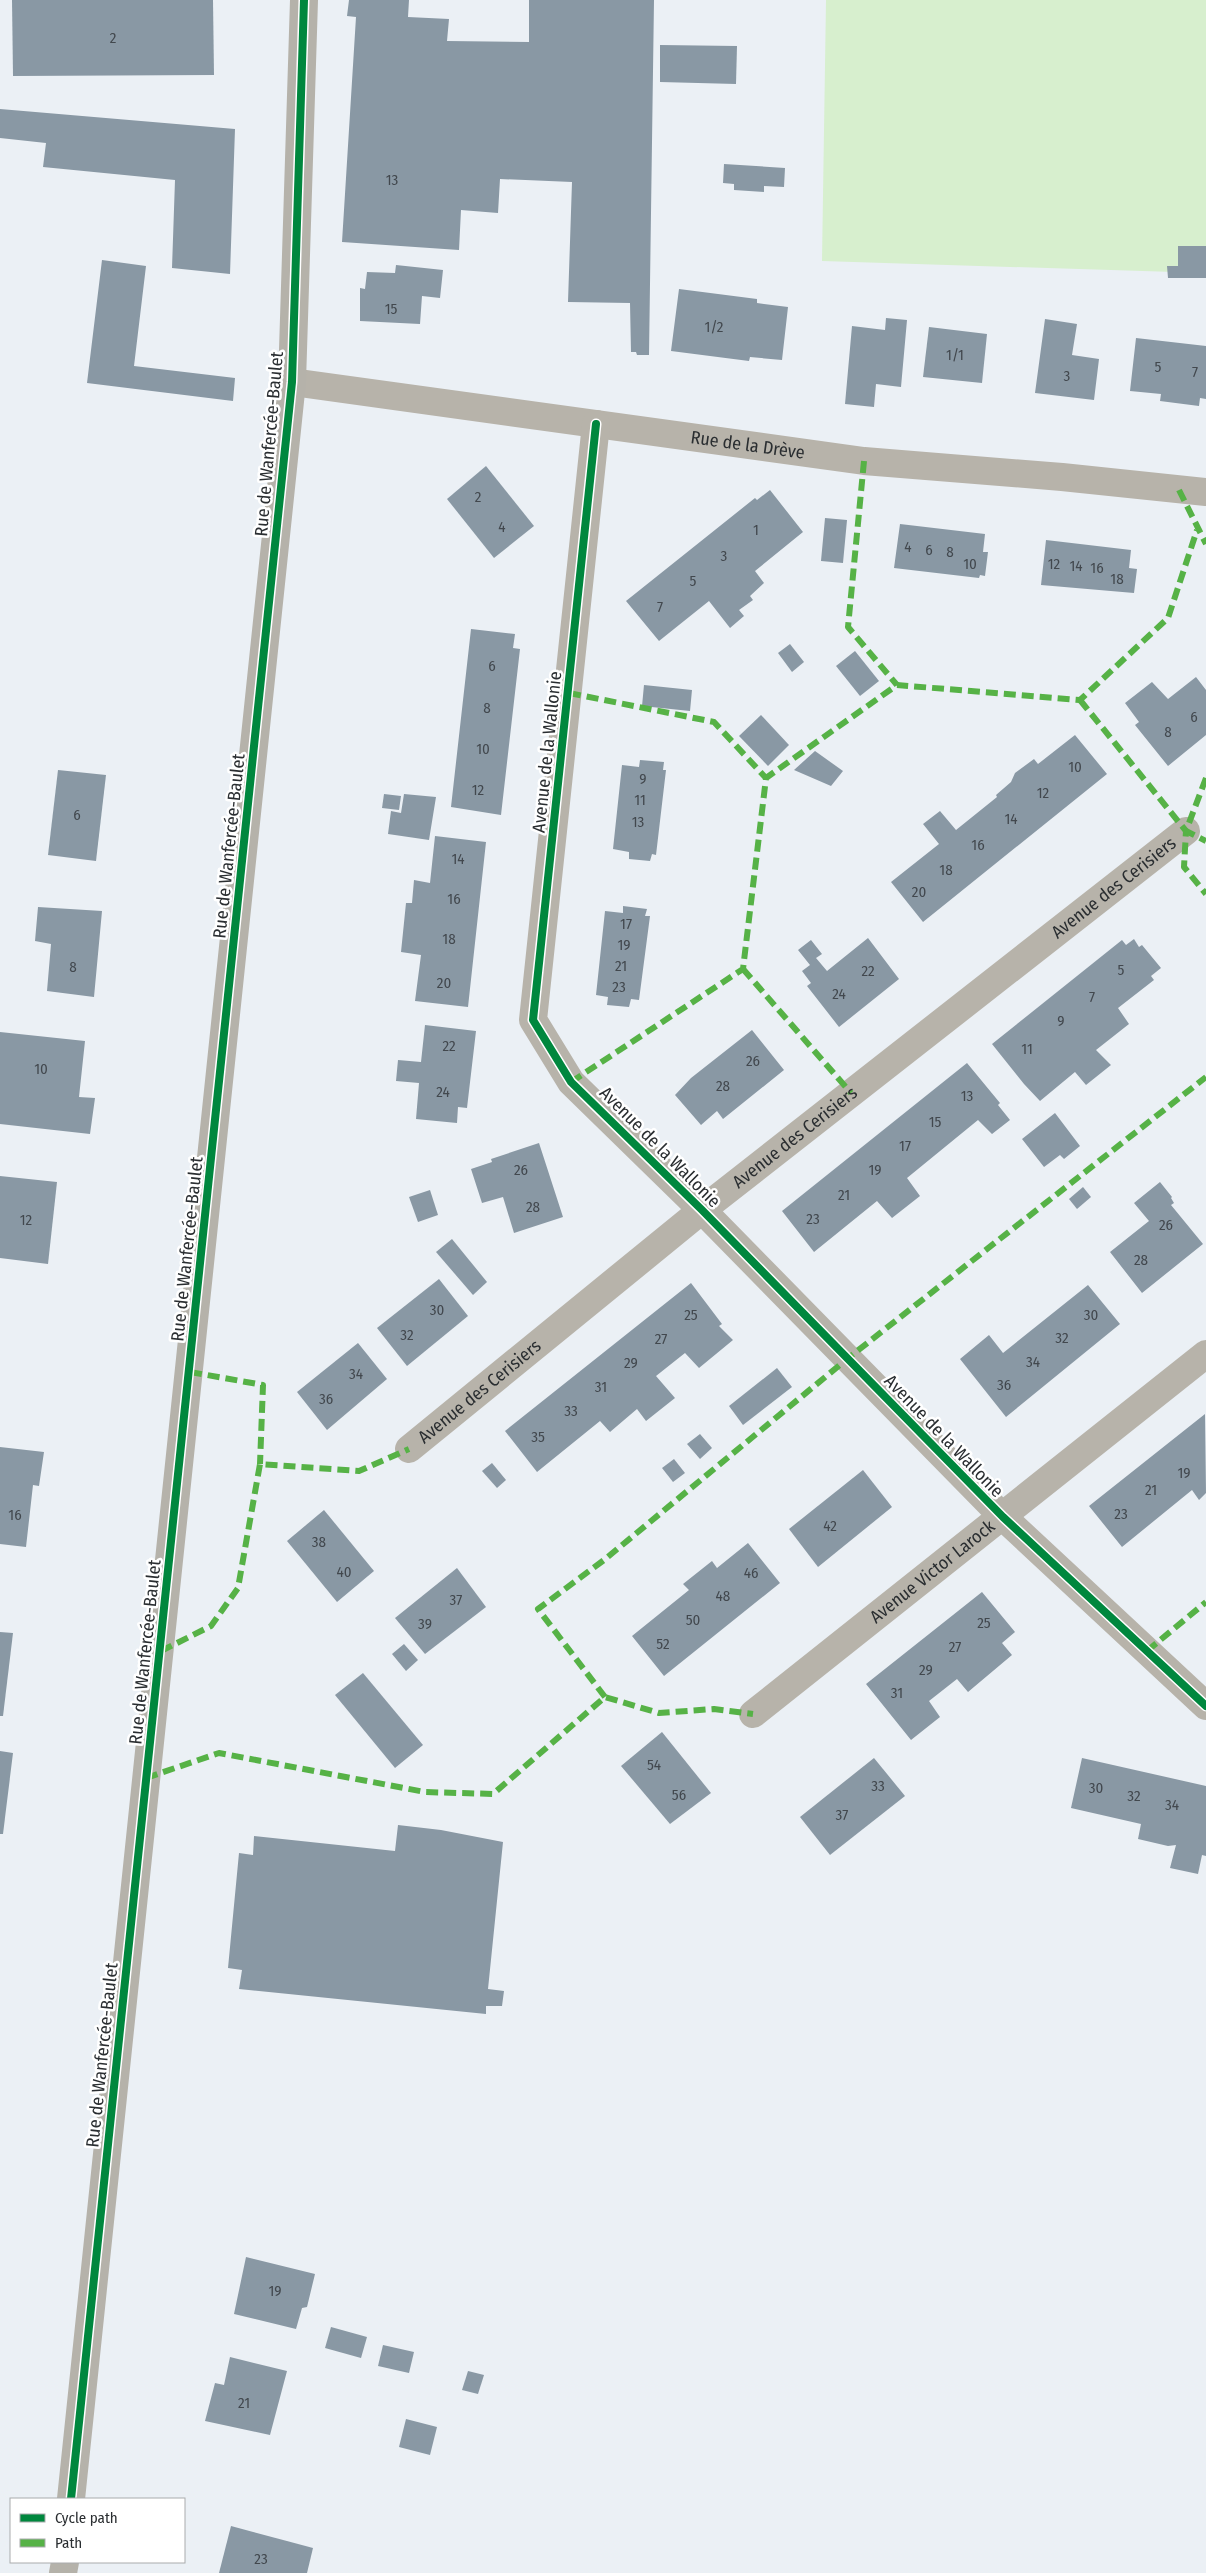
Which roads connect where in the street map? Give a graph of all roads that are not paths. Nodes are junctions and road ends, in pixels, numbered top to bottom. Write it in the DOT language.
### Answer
graph roads {
  1 [pos="304,0"];
  2 [pos="292,382"];
  3 [pos="596,424"];
  4 [pos="1206,492"];
  5 [pos="1186,830"];
  6 [pos="702,1210"];
  7 [pos="1206,1354"];
  8 [pos="410,1449"];
  9 [pos="1003,1518"];
  10 [pos="1206,1706"];
  11 [pos="753,1714"];
  12 [pos="71,2498"];
  1 -- 2 [label="main road, Rue de Wanfercée-Baulet"];
  2 -- 3 [label="street, Rue de la Drève"];
  2 -- 12 [label="main road, Rue de Wanfercée-Baulet"];
  3 -- 4 [label="street, Rue de la Drève"];
  3 -- 6 [label="street, Avenue de la Wallonie"];
  5 -- 6 [label="street, Avenue des Cerisiers"];
  6 -- 8 [label="street, Avenue des Cerisiers"];
  6 -- 9 [label="street, Avenue de la Wallonie"];
  7 -- 9 [label="street, Avenue Victor Larock"];
  9 -- 10 [label="street, Avenue de la Wallonie"];
  9 -- 11 [label="street, Avenue Victor Larock"];
}
